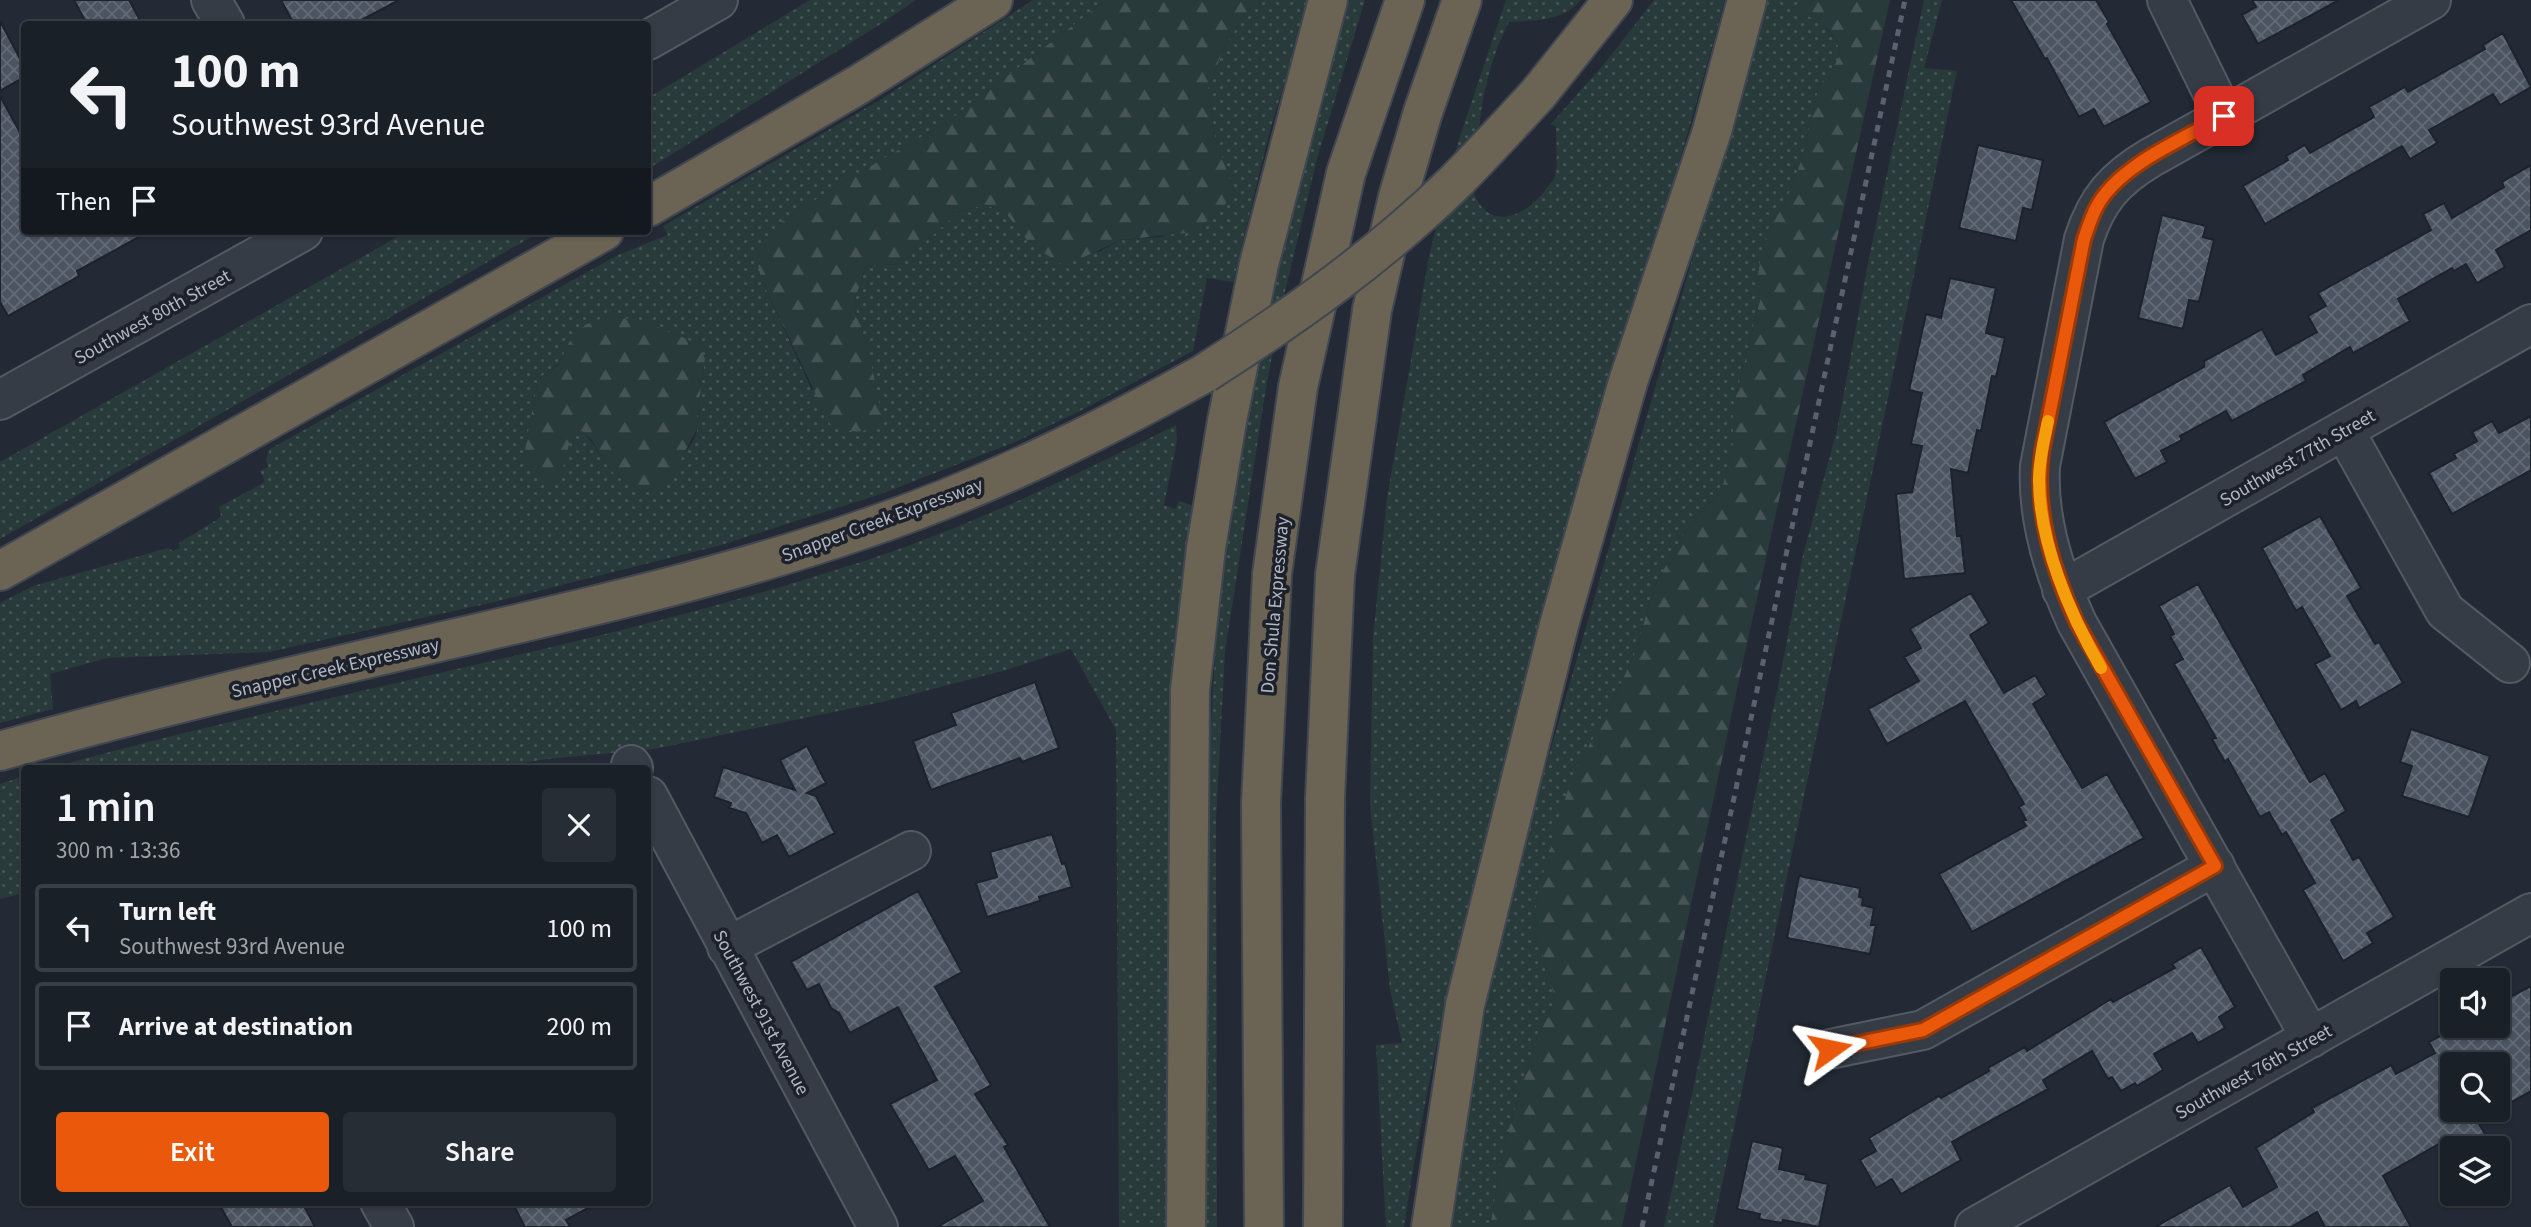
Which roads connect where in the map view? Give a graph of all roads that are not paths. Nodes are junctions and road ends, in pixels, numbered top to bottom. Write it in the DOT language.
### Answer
graph roads {
  1 [pos="211,0"];
  2 [pos="993,0"];
  3 [pos="1328,0"];
  4 [pos="1405,0"];
  5 [pos="1462,0"];
  6 [pos="1613,0"];
  7 [pos="1747,0"];
  8 [pos="2166,0"];
  9 [pos="2431,0"];
  10 [pos="712,2"];
  11 [pos="223,21"];
  12 [pos="651,38"];
  13 [pos="2224,116"];
  14 [pos="651,205"];
  15 [pos="296,235"];
  16 [pos="597,235"];
  17 [pos="2531,324"];
  18 [pos="0,400"];
  19 [pos="2344,430"];
  20 [pos="0,571"];
  21 [pos="2062,590"];
  22 [pos="2510,663"];
  23 [pos="0,751"];
  24 [pos="651,803"];
  25 [pos="911,851"];
  26 [pos="2215,866"];
  27 [pos="2531,913"];
  28 [pos="727,947"];
  29 [pos="2311,1038"];
  30 [pos="1830,1049"];
  31 [pos="382,1206"];
  32 [pos="394,1227"];
  33 [pos="877,1227"];
  34 [pos="1186,1227"];
  35 [pos="1264,1227"];
  36 [pos="1323,1227"];
  37 [pos="1431,1227"];
  38 [pos="1975,1227"];
  1 -- 11 [label="street"];
  2 -- 14 [label="highway"];
  3 -- 34 [label="highway"];
  4 -- 35 [label="highway, Don Shula Expressway"];
  5 -- 36 [label="highway"];
  6 -- 23 [label="highway, Snapper Creek Expressway, bridge"];
  7 -- 37 [label="highway"];
  8 -- 13 [label="street"];
  9 -- 13 [label="street"];
  10 -- 12 [label="street"];
  13 -- 21 [label="street"];
  15 -- 18 [label="street, Southwest 80th Street"];
  16 -- 20 [label="highway"];
  17 -- 19 [label="street, Southwest 77th Street"];
  19 -- 21 [label="street, Southwest 77th Street"];
  19 -- 22 [label="street"];
  21 -- 26 [label="street"];
  24 -- 28 [label="street, Southwest 91st Avenue"];
  25 -- 28 [label="street"];
  26 -- 29 [label="street"];
  26 -- 30 [label="street"];
  27 -- 29 [label="street, Southwest 76th Street"];
  28 -- 33 [label="street, Southwest 91st Avenue"];
  29 -- 38 [label="street, Southwest 76th Street"];
  31 -- 32 [label="street"];
}
